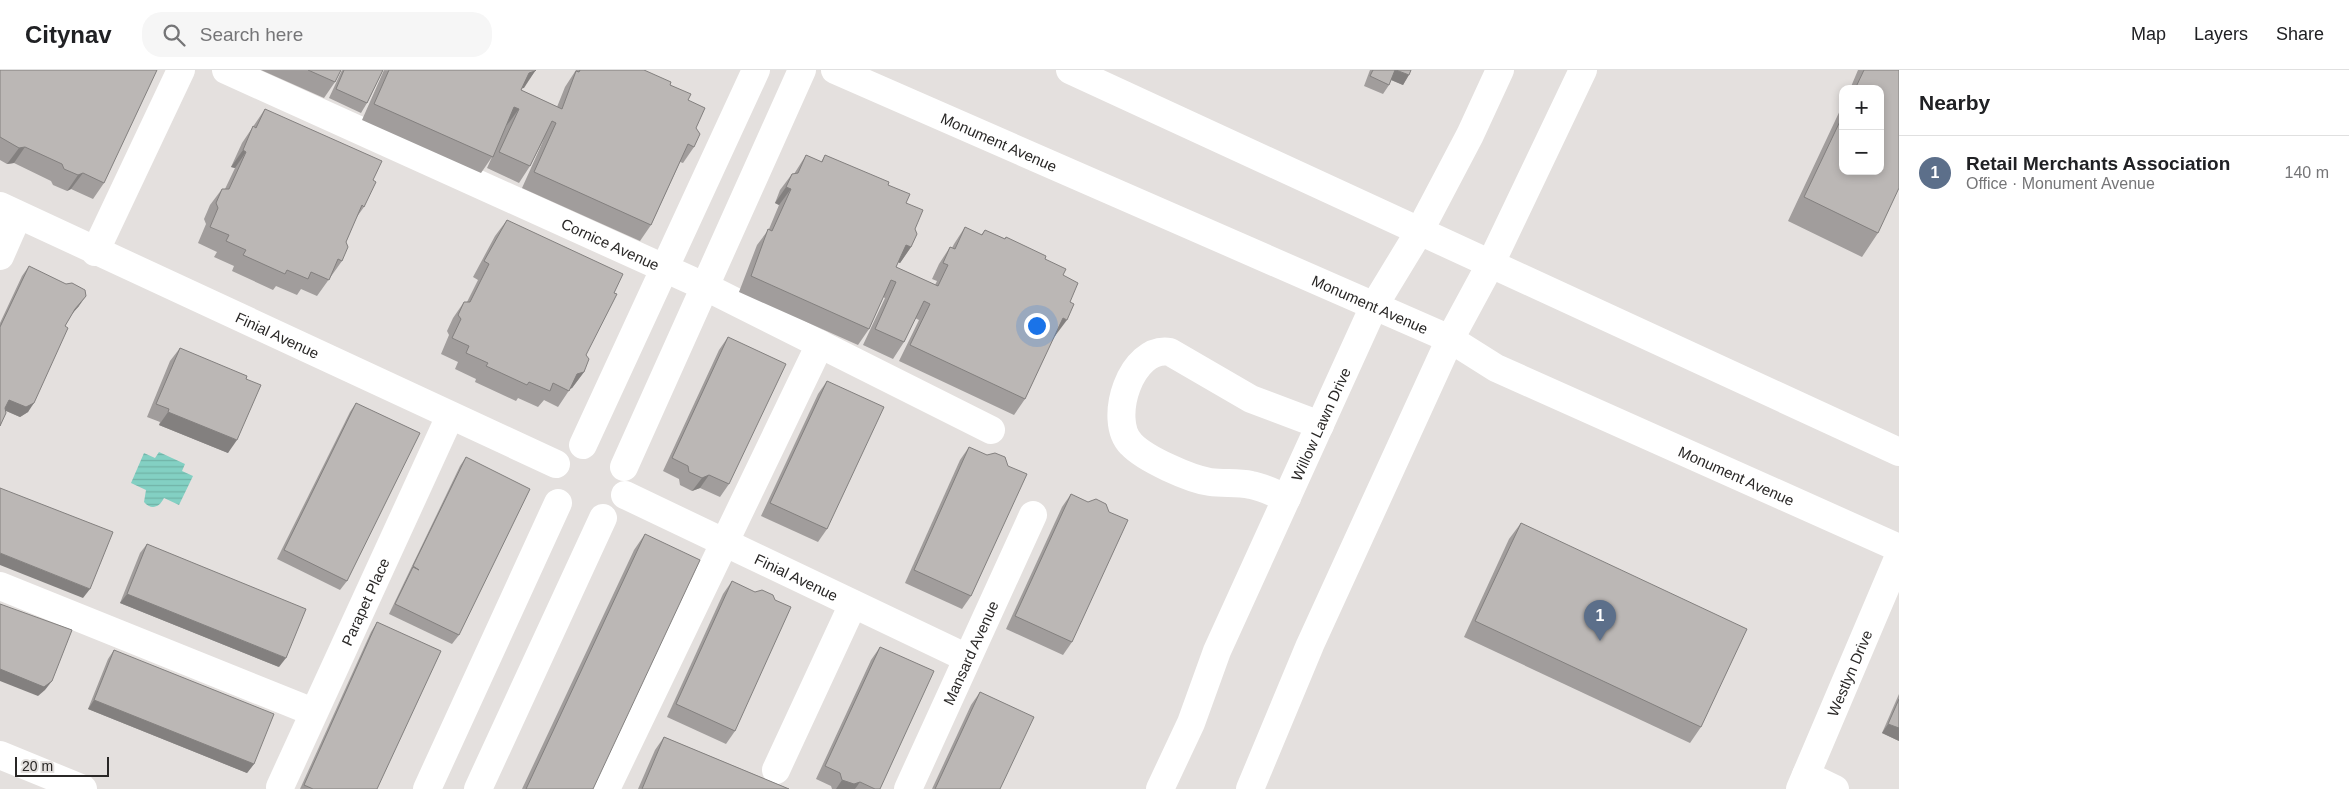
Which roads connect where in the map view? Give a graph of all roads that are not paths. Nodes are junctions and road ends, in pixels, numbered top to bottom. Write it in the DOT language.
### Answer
graph roads {
  1 [pos="180,70"];
  2 [pos="226,70"];
  3 [pos="756,70"];
  4 [pos="802,70"];
  5 [pos="835,70"];
  6 [pos="1070,70"];
  7 [pos="1500,70"];
  8 [pos="1583,70"];
  9 [pos="9,211"];
  10 [pos="1419,232"];
  11 [pos="94,252"];
  12 [pos="0,256"];
  13 [pos="1490,265"];
  14 [pos="665,269"];
  15 [pos="706,287"];
  16 [pos="1374,306"];
  17 [pos="1450,340"];
  18 [pos="820,344"];
  19 [pos="450,416"];
  20 [pos="1320,425"];
  21 [pos="991,430"];
  22 [pos="583,445"];
  23 [pos="1899,452"];
  24 [pos="556,464"];
  25 [pos="624,467"];
  26 [pos="625,495"];
  27 [pos="1287,498"];
  28 [pos="558,503"];
  29 [pos="1032,516"];
  30 [pos="603,518"];
  31 [pos="724,543"];
  32 [pos="1899,548"];
  33 [pos="1899,556"];
  34 [pos="0,586"];
  35 [pos="853,604"];
  36 [pos="967,658"];
  37 [pos="313,712"];
  38 [pos="0,755"];
  39 [pos="776,770"];
  40 [pos="1803,782"];
  41 [pos="280,787"];
  42 [pos="83,789"];
  43 [pos="427,789"];
  44 [pos="478,789"];
  45 [pos="606,789"];
  46 [pos="908,789"];
  47 [pos="1160,789"];
  48 [pos="1250,789"];
  49 [pos="1835,789"];
  1 -- 11 [label="street"];
  2 -- 14 [label="street, Cornice Avenue"];
  3 -- 14 [label="street"];
  4 -- 15 [label="street"];
  5 -- 16 [label="street, Monument Avenue"];
  6 -- 10 [label="street"];
  7 -- 10 [label="street, Willow Lawn Drive"];
  8 -- 13 [label="street"];
  9 -- 11 [label="street, Finial Avenue"];
  9 -- 12 [label="street"];
  10 -- 13 [label="street"];
  10 -- 16 [label="street, Willow Lawn Drive"];
  11 -- 19 [label="street, Finial Avenue"];
  13 -- 17 [label="street"];
  13 -- 23 [label="street"];
  14 -- 15 [label="street, Cornice Avenue"];
  14 -- 22 [label="street"];
  15 -- 18 [label="street, Cornice Avenue"];
  15 -- 25 [label="street"];
  16 -- 17 [label="street, Monument Avenue"];
  16 -- 20 [label="street, Willow Lawn Drive"];
  17 -- 32 [label="street, Monument Avenue"];
  17 -- 48 [label="street"];
  18 -- 21 [label="street, Cornice Avenue"];
  18 -- 31 [label="street"];
  19 -- 24 [label="street, Finial Avenue"];
  19 -- 37 [label="street, Parapet Place"];
  20 -- 27 [label="street, Willow Lawn Drive"];
  20 -- 27 [label="street"];
  22 -- 24 [label="street"];
  22 -- 25 [label="street"];
  24 -- 28 [label="street"];
  25 -- 26 [label="street"];
  26 -- 30 [label="street"];
  26 -- 31 [label="street, Finial Avenue"];
  27 -- 47 [label="street, Willow Lawn Drive"];
  28 -- 30 [label="street"];
  28 -- 43 [label="street"];
  29 -- 36 [label="street, Mansard Avenue"];
  30 -- 44 [label="street"];
  31 -- 35 [label="street, Finial Avenue"];
  31 -- 45 [label="street"];
  33 -- 40 [label="street, Westlyn Drive"];
  34 -- 37 [label="street"];
  35 -- 36 [label="street, Finial Avenue"];
  35 -- 39 [label="street"];
  36 -- 46 [label="street, Mansard Avenue"];
  37 -- 41 [label="street, Parapet Place"];
  38 -- 42 [label="street"];
  40 -- 49 [label="street"];
}
